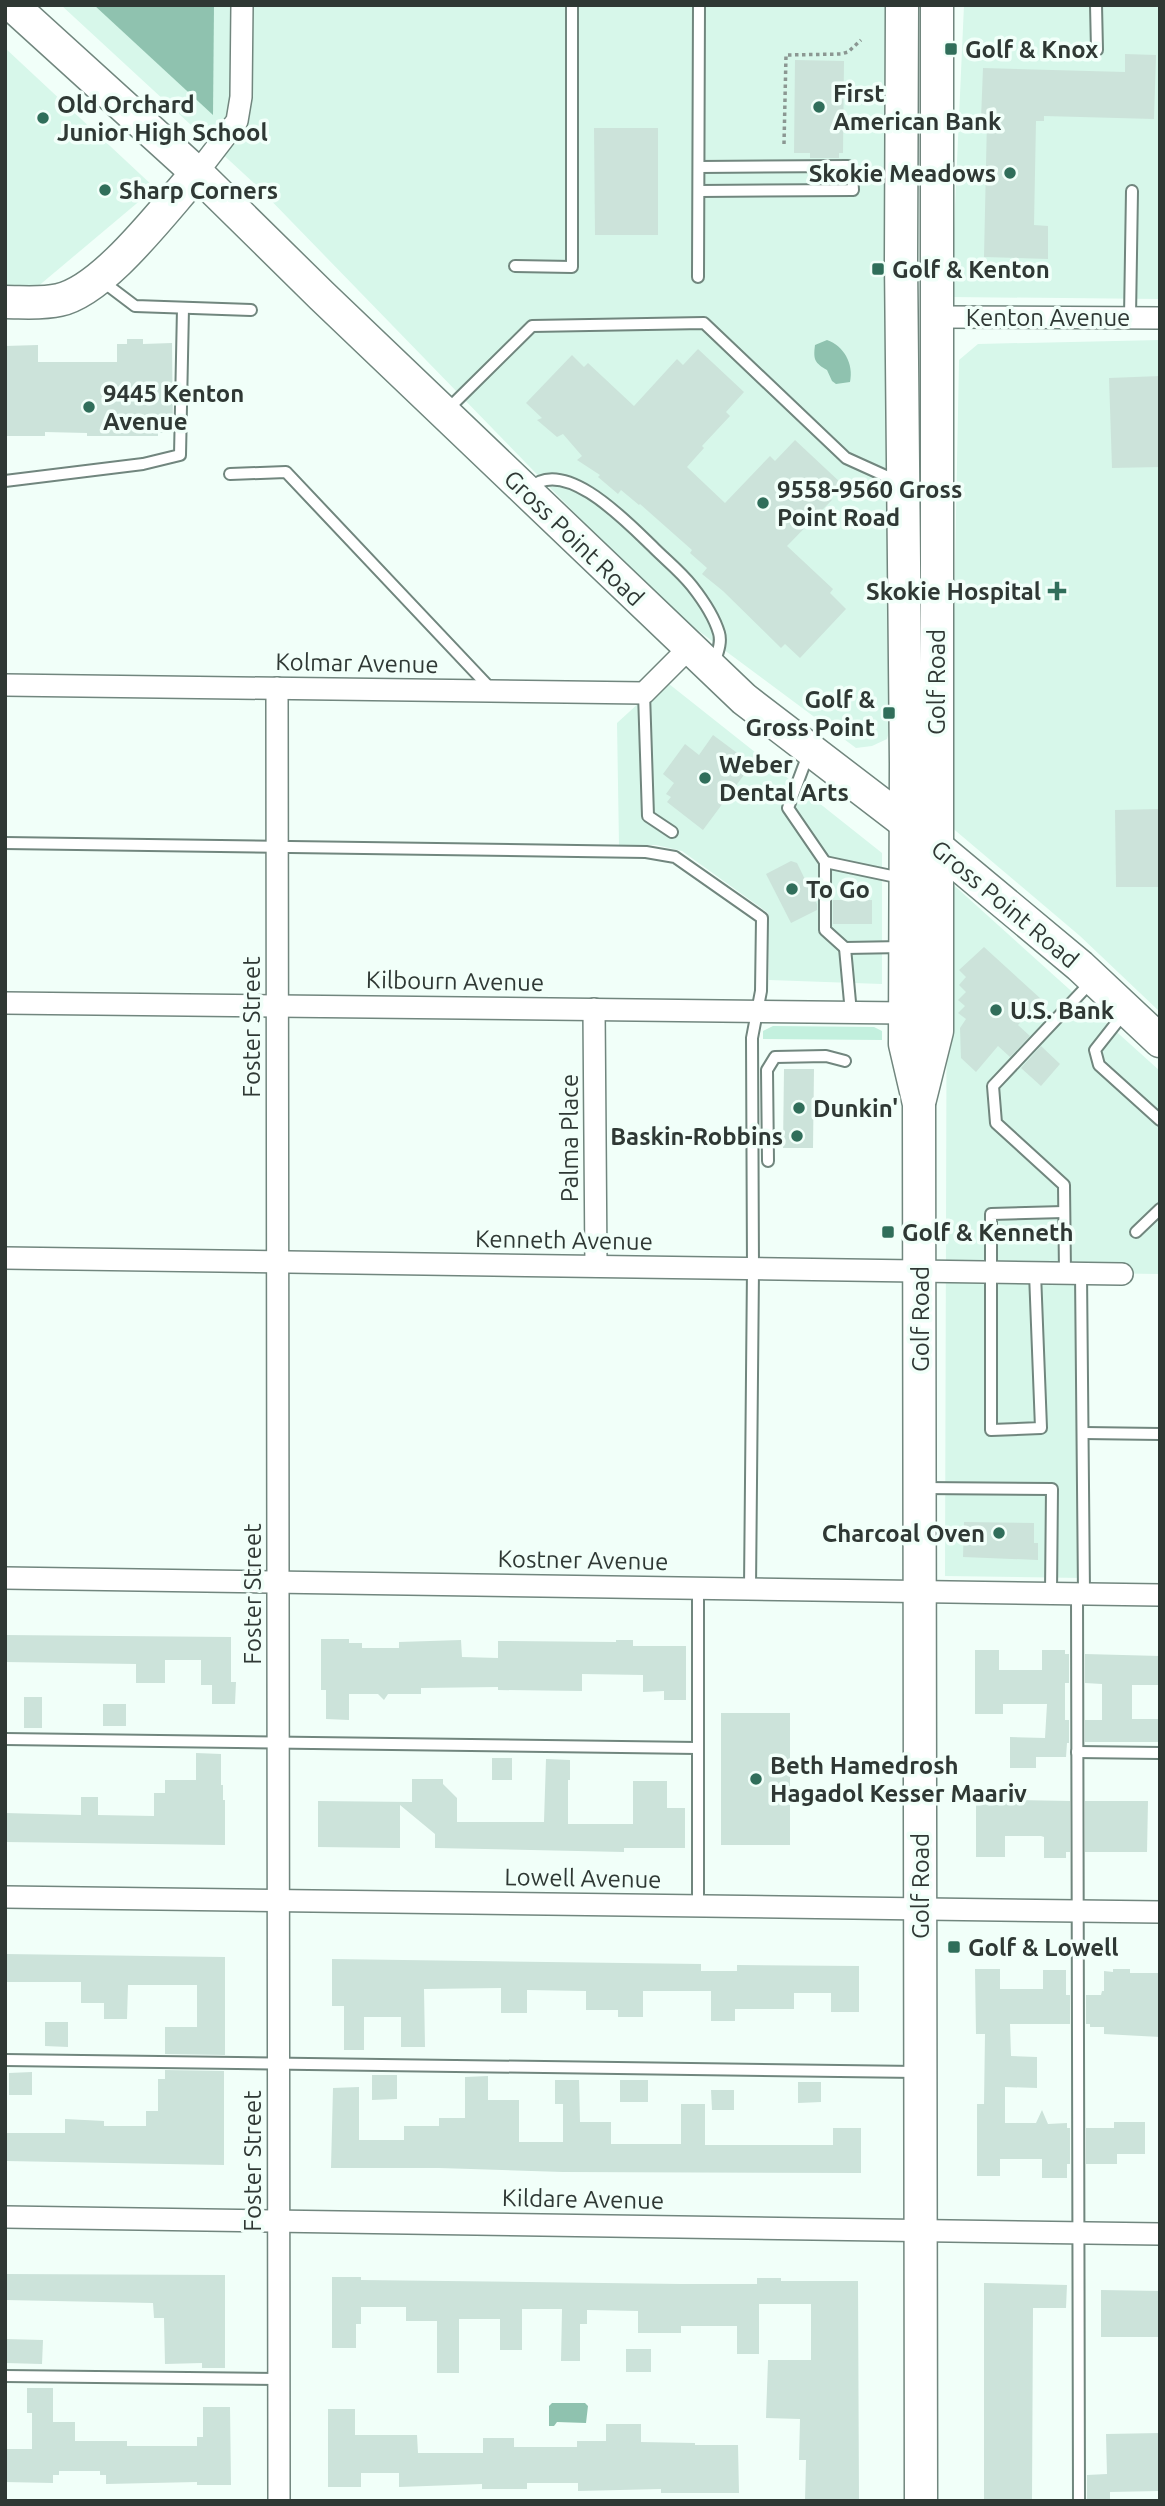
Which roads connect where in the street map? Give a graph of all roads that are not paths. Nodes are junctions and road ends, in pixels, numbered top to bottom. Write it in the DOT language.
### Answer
graph roads {
  1 [pos="12,5"];
  2 [pos="242,5"];
  3 [pos="572,5"];
  4 [pos="699,5"];
  5 [pos="902,5"];
  6 [pos="937,5"];
  7 [pos="1096,5"];
  8 [pos="1097,50"];
  9 [pos="699,167"];
  10 [pos="197,173"];
  11 [pos="699,191"];
  12 [pos="1132,191"];
  13 [pos="515,266"];
  14 [pos="698,277"];
  15 [pos="99,279"];
  16 [pos="5,302"];
  17 [pos="183,308"];
  18 [pos="251,310"];
  19 [pos="937,317"];
  20 [pos="1130,317"];
  21 [pos="1160,317"];
  22 [pos="444,413"];
  23 [pos="230,474"];
  24 [pos="5,481"];
  25 [pos="905,485"];
  26 [pos="526,492"];
  27 [pos="689,648"];
  28 [pos="713,670"];
  29 [pos="5,685"];
  30 [pos="277,688"];
  31 [pos="493,691"];
  32 [pos="644,693"];
  33 [pos="810,751"];
  34 [pos="906,823"];
  35 [pos="672,832"];
  36 [pos="5,843"];
  37 [pos="936,846"];
  38 [pos="277,847"];
  39 [pos="825,862"];
  40 [pos="906,879"];
  41 [pos="905,947"];
  42 [pos="845,948"];
  43 [pos="1093,978"];
  44 [pos="5,1003"];
  45 [pos="278,1006"];
  46 [pos="594,1009"];
  47 [pos="1127,1010"];
  48 [pos="758,1011"];
  49 [pos="851,1013"];
  50 [pos="905,1013"];
  51 [pos="1160,1041"];
  52 [pos="845,1061"];
  53 [pos="919,1104"];
  54 [pos="1160,1120"];
  55 [pos="768,1161"];
  56 [pos="1160,1209"];
  57 [pos="1064,1212"];
  58 [pos="1136,1232"];
  59 [pos="5,1258"];
  60 [pos="278,1262"];
  61 [pos="596,1266"];
  62 [pos="753,1269"];
  63 [pos="920,1270"];
  64 [pos="990,1272"];
  65 [pos="1035,1273"];
  66 [pos="1073,1273"];
  67 [pos="1122,1274"];
  68 [pos="1083,1433"];
  69 [pos="1160,1434"];
  70 [pos="920,1488"];
  71 [pos="5,1578"];
  72 [pos="278,1582"];
  73 [pos="698,1588"];
  74 [pos="750,1588"];
  75 [pos="920,1591"];
  76 [pos="1051,1593"];
  77 [pos="1081,1593"];
  78 [pos="1160,1595"];
  79 [pos="5,1740"];
  80 [pos="278,1744"];
  81 [pos="697,1748"];
  82 [pos="1077,1752"];
  83 [pos="1160,1753"];
  84 [pos="5,1897"];
  85 [pos="278,1900"];
  86 [pos="698,1906"];
  87 [pos="920,1909"];
  88 [pos="1078,1911"];
  89 [pos="1160,1912"];
  90 [pos="5,2060"];
  91 [pos="278,2063"];
  92 [pos="920,2072"];
  93 [pos="5,2217"];
  94 [pos="279,2222"];
  95 [pos="920,2230"];
  96 [pos="1078,2232"];
  97 [pos="1160,2234"];
  98 [pos="5,2376"];
  99 [pos="279,2379"];
  100 [pos="279,2501"];
  101 [pos="920,2501"];
  102 [pos="1079,2501"];
  1 -- 10 [label="main road, Gross Point Road"];
  2 -- 10 [label="street"];
  3 -- 13 [label="lane"];
  4 -- 9 [label="lane"];
  5 -- 25 [label="main road, Golf Road"];
  6 -- 19 [label="main road, Golf Road"];
  7 -- 8 [label="lane"];
  9 -- 11 [label="lane"];
  9 -- 11 [label="lane"];
  10 -- 15 [label="main road"];
  10 -- 22 [label="main road, Gross Point Road"];
  11 -- 14 [label="lane"];
  12 -- 20 [label="lane"];
  15 -- 16 [label="main road"];
  15 -- 17 [label="lane"];
  17 -- 18 [label="lane"];
  17 -- 24 [label="lane"];
  19 -- 20 [label="street, Kenton Avenue"];
  19 -- 37 [label="main road, Golf Road"];
  20 -- 21 [label="street, Kenton Avenue"];
  22 -- 25 [label="lane"];
  22 -- 26 [label="main road, Gross Point Road"];
  23 -- 31 [label="lane"];
  25 -- 34 [label="main road, Golf Road"];
  26 -- 27 [label="main road, Gross Point Road"];
  26 -- 28 [label="lane"];
  27 -- 28 [label="main road, Gross Point Road"];
  27 -- 32 [label="street"];
  28 -- 33 [label="main road, Gross Point Road"];
  29 -- 30 [label="street, Kolmar Avenue"];
  30 -- 31 [label="street, Kolmar Avenue"];
  30 -- 38 [label="street, Foster Street"];
  31 -- 32 [label="street, Kolmar Avenue"];
  32 -- 35 [label="lane"];
  33 -- 34 [label="main road, Gross Point Road"];
  33 -- 39 [label="lane"];
  34 -- 37 [label="main road, Gross Point Road"];
  34 -- 40 [label="main road, Golf Road"];
  36 -- 38 [label="lane"];
  37 -- 43 [label="main road, Gross Point Road"];
  37 -- 53 [label="main road, Golf Road"];
  38 -- 45 [label="street, Foster Street"];
  38 -- 48 [label="lane"];
  39 -- 40 [label="lane"];
  39 -- 42 [label="lane"];
  40 -- 41 [label="main road, Golf Road"];
  41 -- 42 [label="lane"];
  41 -- 50 [label="main road, Golf Road"];
  42 -- 49 [label="lane"];
  43 -- 47 [label="main road, Gross Point Road"];
  43 -- 57 [label="lane"];
  44 -- 45 [label="street, Kilbourn Avenue"];
  45 -- 46 [label="street, Kilbourn Avenue"];
  45 -- 60 [label="street, Foster Street"];
  46 -- 48 [label="street, Kilbourn Avenue"];
  46 -- 61 [label="street, Palma Place"];
  47 -- 51 [label="main road, Gross Point Road"];
  47 -- 54 [label="lane"];
  48 -- 49 [label="street, Kilbourn Avenue"];
  48 -- 62 [label="lane"];
  49 -- 50 [label="street, Kilbourn Avenue"];
  50 -- 53 [label="main road, Golf Road"];
  52 -- 55 [label="lane"];
  53 -- 63 [label="main road, Golf Road"];
  56 -- 58 [label="lane"];
  57 -- 64 [label="lane"];
  57 -- 66 [label="lane"];
  59 -- 60 [label="street, Kenneth Avenue"];
  60 -- 61 [label="street, Kenneth Avenue"];
  60 -- 72 [label="street, Foster Street"];
  61 -- 62 [label="street, Kenneth Avenue"];
  62 -- 63 [label="street, Kenneth Avenue"];
  62 -- 74 [label="lane"];
  63 -- 64 [label="street, Kenneth Avenue"];
  63 -- 70 [label="main road, Golf Road"];
  64 -- 65 [label="street, Kenneth Avenue"];
  64 -- 65 [label="lane"];
  65 -- 66 [label="street, Kenneth Avenue"];
  66 -- 67 [label="street, Kenneth Avenue"];
  66 -- 68 [label="lane"];
  68 -- 69 [label="lane"];
  68 -- 77 [label="lane"];
  70 -- 75 [label="main road, Golf Road"];
  70 -- 76 [label="lane"];
  71 -- 72 [label="street, Kostner Avenue"];
  72 -- 73 [label="street, Kostner Avenue"];
  72 -- 80 [label="street, Foster Street"];
  73 -- 74 [label="street, Kostner Avenue"];
  73 -- 81 [label="lane"];
  74 -- 75 [label="street, Kostner Avenue"];
  75 -- 76 [label="street, Kostner Avenue"];
  75 -- 87 [label="main road, Golf Road"];
  76 -- 77 [label="street, Kostner Avenue"];
  77 -- 78 [label="street, Kostner Avenue"];
  77 -- 82 [label="lane"];
  79 -- 80 [label="lane"];
  80 -- 81 [label="lane"];
  80 -- 85 [label="street, Foster Street"];
  81 -- 86 [label="lane"];
  82 -- 83 [label="lane"];
  82 -- 88 [label="lane"];
  84 -- 85 [label="street, Lowell Avenue"];
  85 -- 86 [label="street, Lowell Avenue"];
  85 -- 91 [label="street, Foster Street"];
  86 -- 87 [label="street, Lowell Avenue"];
  87 -- 88 [label="street, Lowell Avenue"];
  87 -- 92 [label="main road, Golf Road"];
  88 -- 89 [label="street, Lowell Avenue"];
  88 -- 96 [label="lane"];
  90 -- 91 [label="lane"];
  91 -- 92 [label="lane"];
  91 -- 94 [label="street, Foster Street"];
  92 -- 95 [label="main road, Golf Road"];
  93 -- 94 [label="street, Kildare Avenue"];
  94 -- 95 [label="street, Kildare Avenue"];
  94 -- 99 [label="street, Foster Street"];
  95 -- 96 [label="street, Kildare Avenue"];
  95 -- 101 [label="main road, Golf Road"];
  96 -- 97 [label="street, Kildare Avenue"];
  96 -- 102 [label="lane"];
  98 -- 99 [label="lane"];
  99 -- 100 [label="street, Foster Street"];
}
